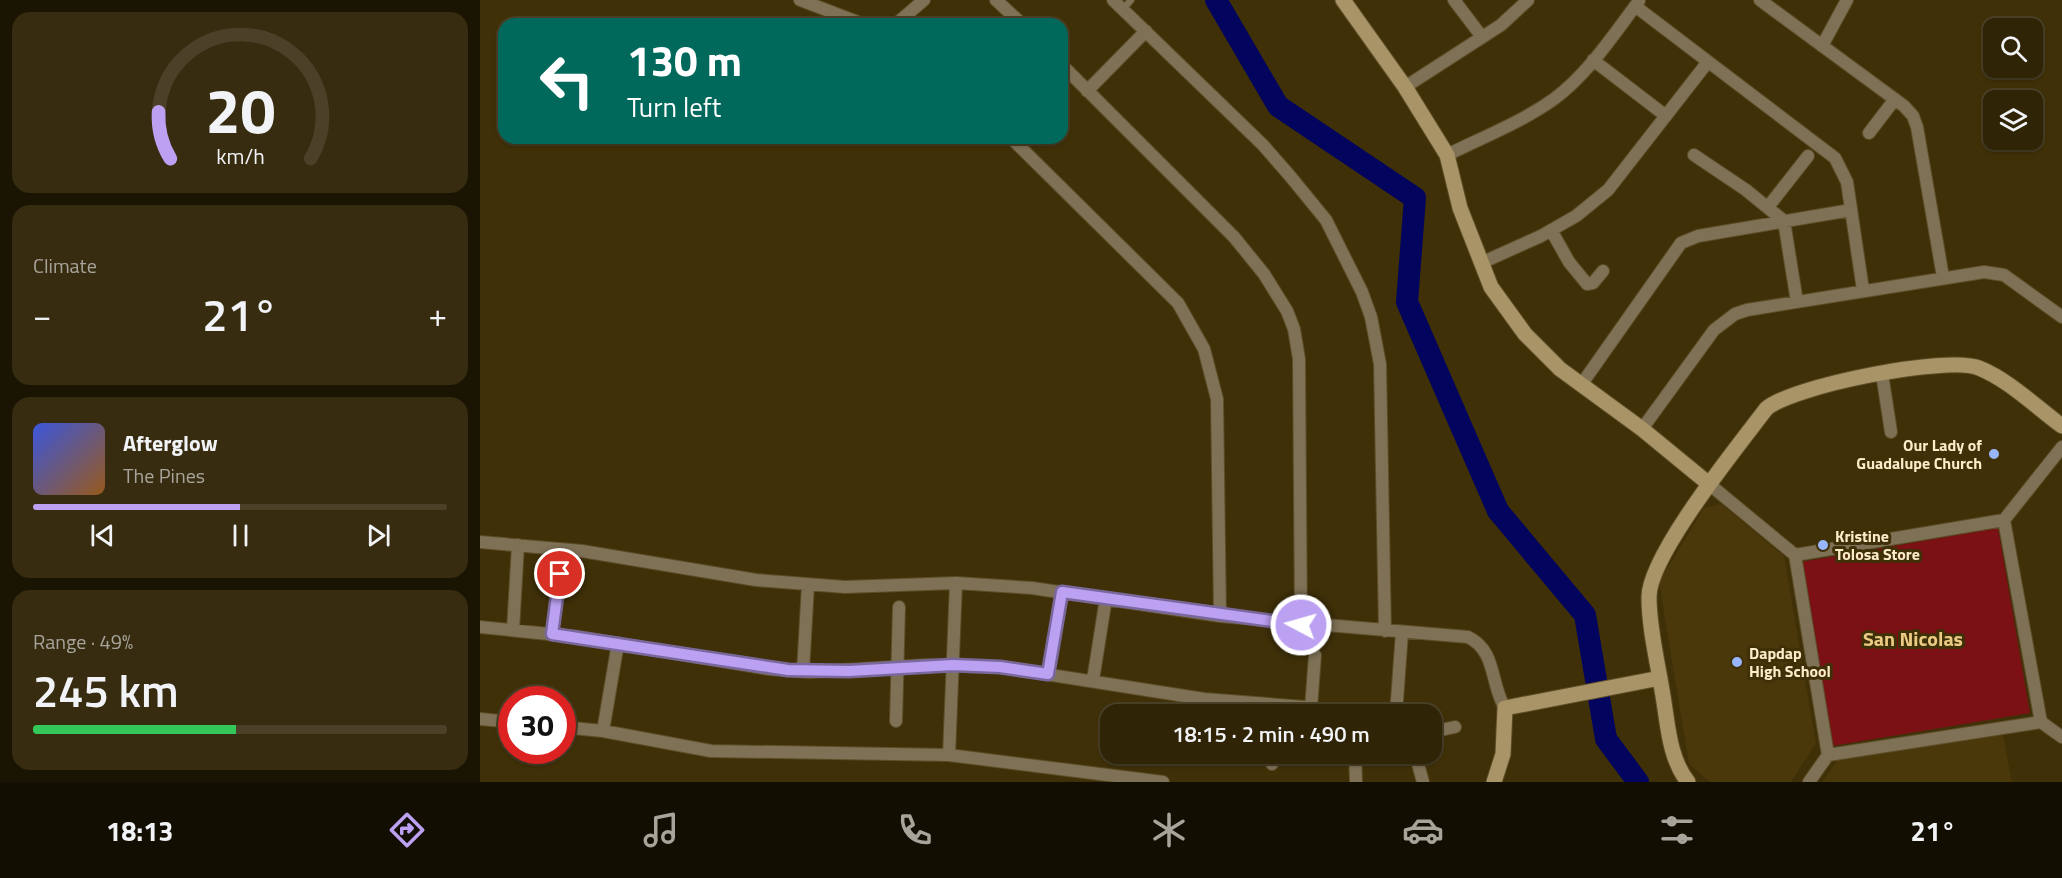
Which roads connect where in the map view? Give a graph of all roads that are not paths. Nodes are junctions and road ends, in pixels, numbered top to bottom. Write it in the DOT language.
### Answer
graph roads {
  1 [pos="800,0"];
  2 [pos="924,0"];
  3 [pos="996,0"];
  4 [pos="1113,0"];
  5 [pos="1343,0"];
  6 [pos="1454,0"];
  7 [pos="1528,0"];
  8 [pos="1760,0"];
  9 [pos="1847,0"];
  10 [pos="1638,3"];
  11 [pos="1127,5"];
  12 [pos="848,18"];
  13 [pos="903,18"];
  14 [pos="1016,18"];
  15 [pos="1146,31"];
  16 [pos="1482,37"];
  17 [pos="1822,46"];
  18 [pos="1593,60"];
  19 [pos="1707,63"];
  20 [pos="1068,71"];
  21 [pos="1405,87"];
  22 [pos="1087,91"];
  23 [pos="1895,99"];
  24 [pos="1666,116"];
  25 [pos="1869,133"];
  26 [pos="1017,144"];
  27 [pos="1447,155"];
  28 [pos="1694,155"];
  29 [pos="1808,156"];
  30 [pos="1768,207"];
  31 [pos="1851,210"];
  32 [pos="1784,222"];
  33 [pos="1551,230"];
  34 [pos="1481,263"];
  35 [pos="1603,271"];
  36 [pos="1943,277"];
  37 [pos="1863,290"];
  38 [pos="1797,302"];
  39 [pos="2062,317"];
  40 [pos="1882,374"];
  41 [pos="1581,385"];
  42 [pos="2062,426"];
  43 [pos="1642,429"];
  44 [pos="1891,432"];
  45 [pos="2062,447"];
  46 [pos="1709,484"];
  47 [pos="2004,520"];
  48 [pos="480,542"];
  49 [pos="518,545"];
  50 [pos="1795,555"];
  51 [pos="560,574"];
  52 [pos="956,583"];
  53 [pos="808,585"];
  54 [pos="1062,592"];
  55 [pos="1106,598"];
  56 [pos="899,607"];
  57 [pos="1220,615"];
  58 [pos="1301,625"];
  59 [pos="480,627"];
  60 [pos="513,630"];
  61 [pos="1385,631"];
  62 [pos="1402,632"];
  63 [pos="552,634"];
  64 [pos="618,643"];
  65 [pos="1315,655"];
  66 [pos="953,665"];
  67 [pos="896,667"];
  68 [pos="803,671"];
  69 [pos="1048,674"];
  70 [pos="1660,678"];
  71 [pos="1093,680"];
  72 [pos="1236,704"];
  73 [pos="1311,704"];
  74 [pos="1396,704"];
  75 [pos="1505,708"];
  76 [pos="480,719"];
  77 [pos="498,721"];
  78 [pos="896,721"];
  79 [pos="2041,722"];
  80 [pos="1455,727"];
  81 [pos="576,728"];
  82 [pos="1442,730"];
  83 [pos="603,731"];
  84 [pos="2062,737"];
  85 [pos="949,755"];
  86 [pos="1828,755"];
  87 [pos="1355,764"];
  88 [pos="1418,764"];
  89 [pos="1163,782"];
  90 [pos="1356,782"];
  91 [pos="1423,782"];
  92 [pos="1495,782"];
  93 [pos="1688,782"];
  94 [pos="1809,782"];
  1 -- 12 [label="street"];
  2 -- 13 [label="street"];
  3 -- 14 [label="street"];
  4 -- 11 [label="street"];
  5 -- 21 [label="street"];
  6 -- 16 [label="street"];
  7 -- 16 [label="street"];
  8 -- 17 [label="street"];
  9 -- 17 [label="street"];
  10 -- 18 [label="street"];
  10 -- 19 [label="street"];
  11 -- 15 [label="street"];
  15 -- 22 [label="street"];
  15 -- 61 [label="street"];
  16 -- 21 [label="street"];
  17 -- 23 [label="street"];
  18 -- 24 [label="street"];
  18 -- 27 [label="street"];
  19 -- 24 [label="street"];
  19 -- 31 [label="street"];
  20 -- 22 [label="street"];
  21 -- 27 [label="street"];
  22 -- 58 [label="street"];
  23 -- 25 [label="street"];
  23 -- 36 [label="street"];
  24 -- 33 [label="street"];
  26 -- 57 [label="street"];
  27 -- 34 [label="street"];
  28 -- 30 [label="street"];
  29 -- 30 [label="street"];
  30 -- 32 [label="street"];
  31 -- 32 [label="street"];
  31 -- 37 [label="street"];
  32 -- 38 [label="street"];
  32 -- 41 [label="street"];
  33 -- 34 [label="street"];
  33 -- 35 [label="street"];
  34 -- 41 [label="street"];
  36 -- 37 [label="street"];
  36 -- 39 [label="street"];
  37 -- 38 [label="street"];
  38 -- 43 [label="street"];
  40 -- 42 [label="street"];
  40 -- 44 [label="street"];
  40 -- 46 [label="street"];
  41 -- 43 [label="street"];
  43 -- 46 [label="street"];
  45 -- 47 [label="street"];
  46 -- 50 [label="street"];
  46 -- 70 [label="street"];
  47 -- 50 [label="street"];
  47 -- 79 [label="street"];
  48 -- 49 [label="street"];
  49 -- 53 [label="street"];
  49 -- 60 [label="street"];
  50 -- 86 [label="street"];
  51 -- 63 [label="street"];
  52 -- 53 [label="street"];
  52 -- 54 [label="street"];
  52 -- 66 [label="street"];
  53 -- 68 [label="street"];
  54 -- 55 [label="street"];
  54 -- 69 [label="street"];
  55 -- 57 [label="street"];
  55 -- 71 [label="street"];
  56 -- 67 [label="street"];
  57 -- 58 [label="street"];
  58 -- 61 [label="street"];
  59 -- 60 [label="street"];
  60 -- 63 [label="street"];
  61 -- 62 [label="street"];
  62 -- 74 [label="street"];
  62 -- 75 [label="street"];
  63 -- 64 [label="street"];
  64 -- 68 [label="street"];
  64 -- 83 [label="street"];
  65 -- 73 [label="street"];
  66 -- 67 [label="street"];
  66 -- 69 [label="street"];
  66 -- 85 [label="street"];
  67 -- 68 [label="street"];
  67 -- 78 [label="street"];
  69 -- 71 [label="street"];
  70 -- 75 [label="street"];
  70 -- 93 [label="street"];
  71 -- 72 [label="street"];
  75 -- 92 [label="street"];
  76 -- 77 [label="street"];
  79 -- 84 [label="street"];
  79 -- 86 [label="street"];
  80 -- 82 [label="street"];
  81 -- 83 [label="street"];
  83 -- 85 [label="street"];
  85 -- 89 [label="street"];
  86 -- 94 [label="street"];
  87 -- 90 [label="street"];
  88 -- 91 [label="street"];
}
